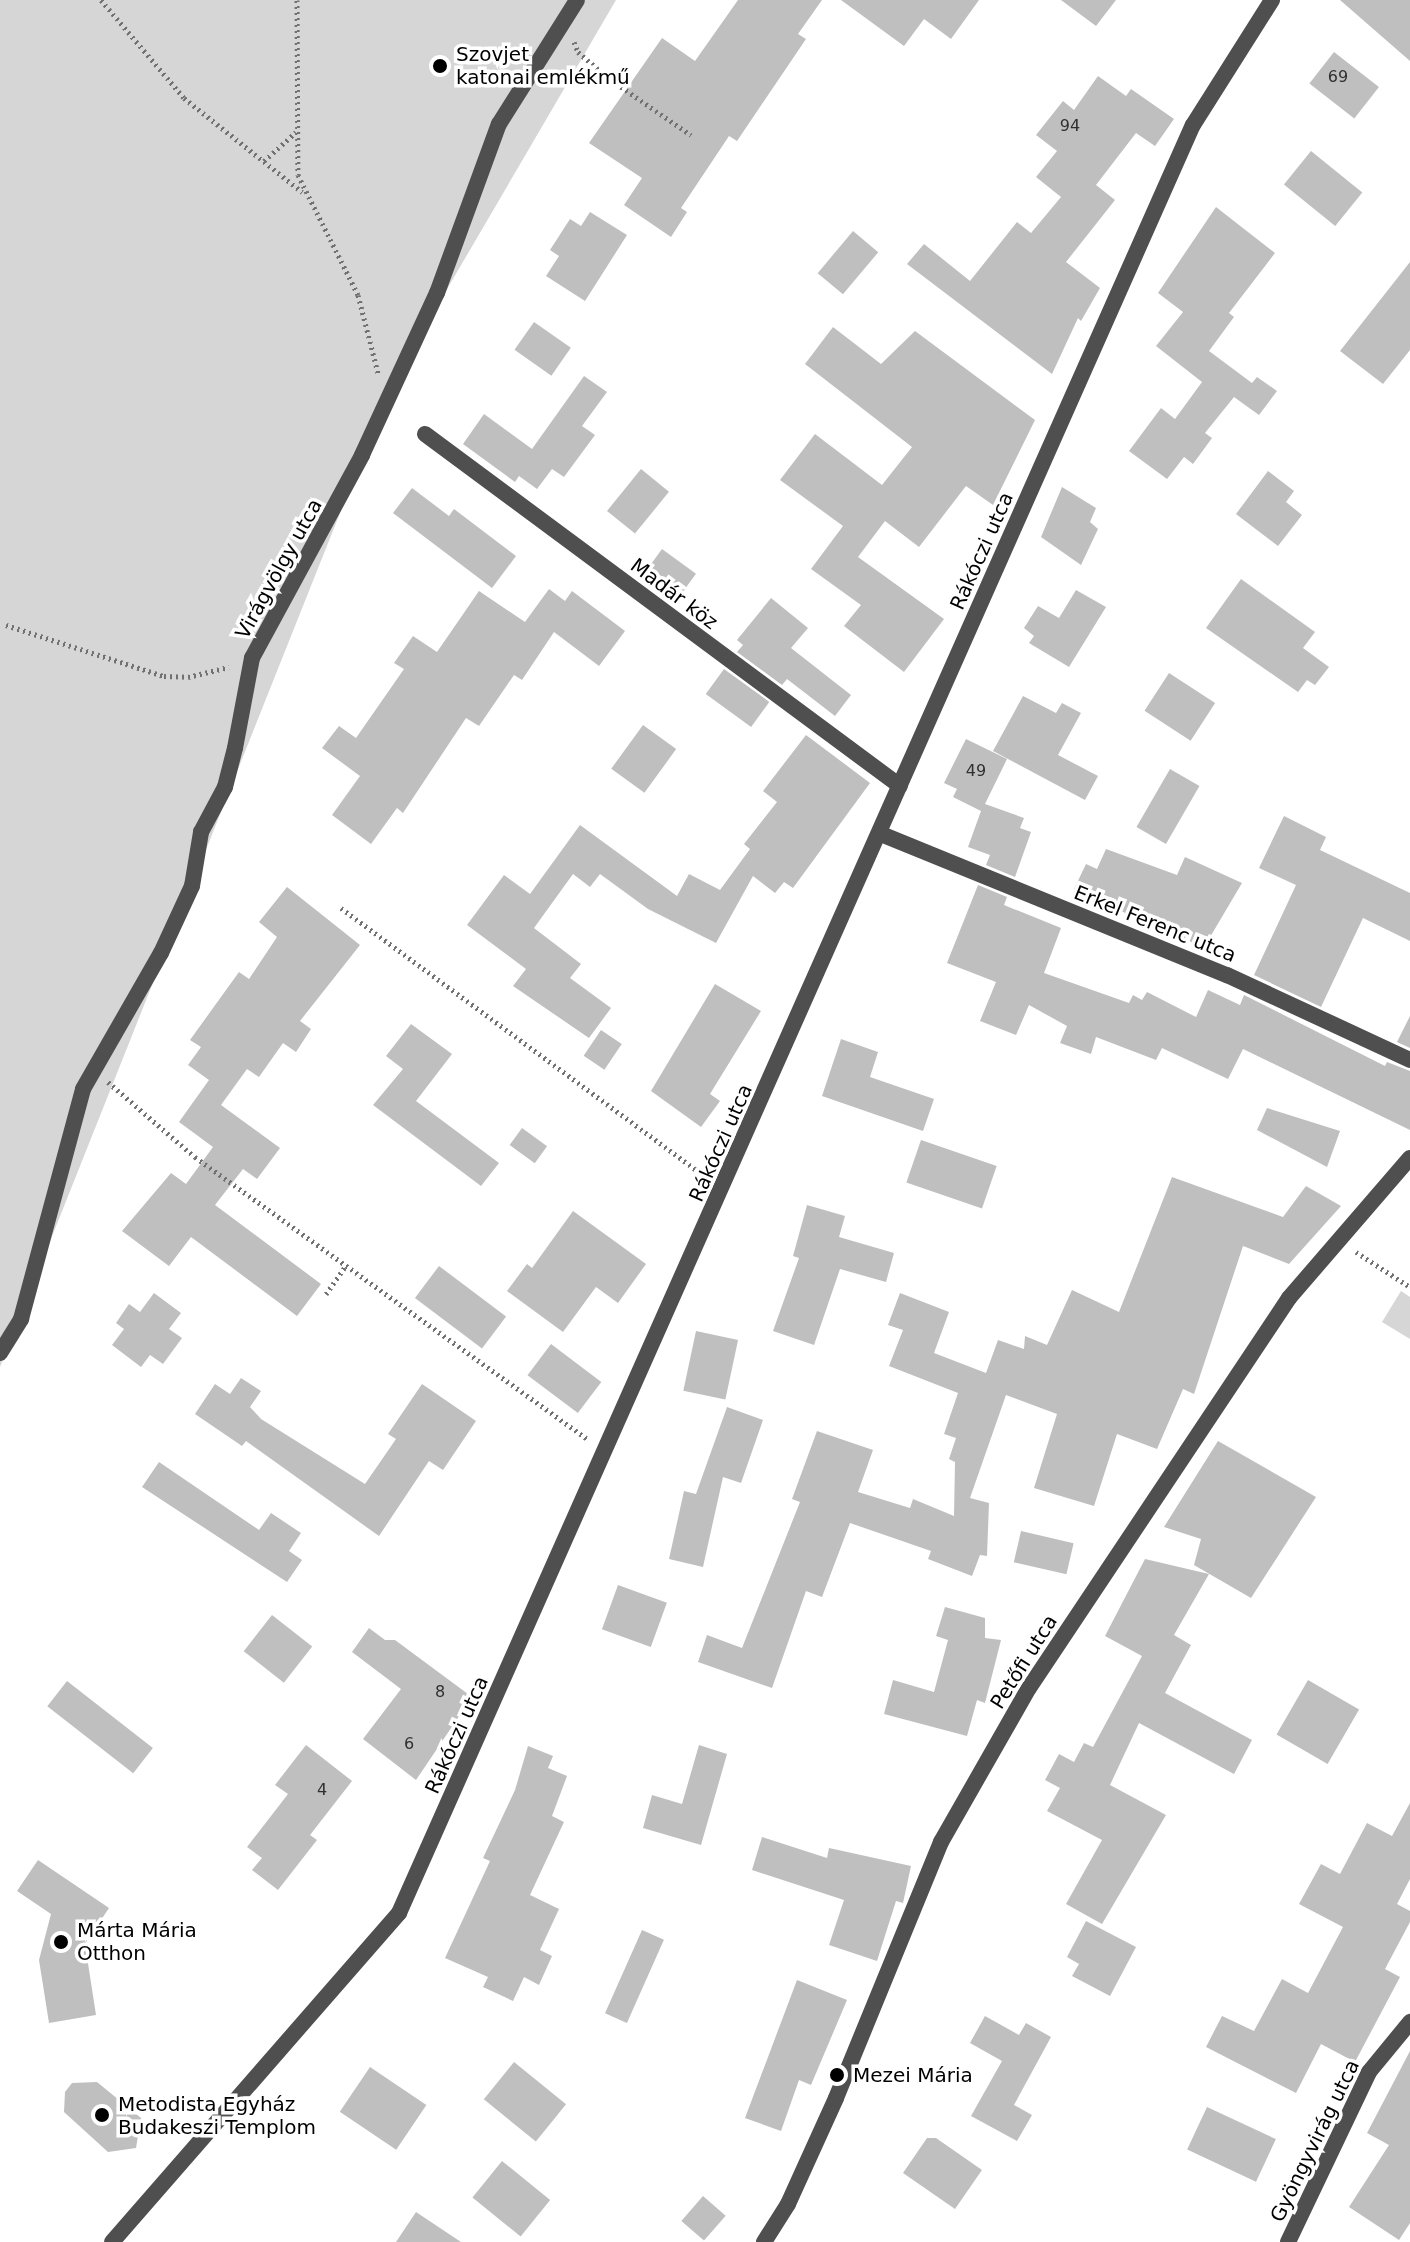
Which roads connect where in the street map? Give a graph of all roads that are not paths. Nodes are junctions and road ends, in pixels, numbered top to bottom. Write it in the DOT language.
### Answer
graph roads {
  1 [pos="577,0"];
  2 [pos="1272,0"];
  3 [pos="425,434"];
  4 [pos="900,786"];
  5 [pos="881,834"];
  6 [pos="1410,1060"];
  7 [pos="1410,1158"];
  8 [pos="0,1353"];
  9 [pos="1410,2022"];
  10 [pos="112,2242"];
  11 [pos="764,2242"];
  12 [pos="1288,2242"];
  1 -- 8 [label="street, Virágvölgy utca"];
  2 -- 4 [label="street, Rákóczi utca"];
  3 -- 4 [label="street, Madár köz"];
  4 -- 5 [label="street, Rákóczi utca"];
  5 -- 6 [label="street, Erkel Ferenc utca"];
  5 -- 10 [label="street, Rákóczi utca"];
  7 -- 11 [label="street, Petőfi utca"];
  9 -- 12 [label="street, Gyöngyvirág utca"];
}
